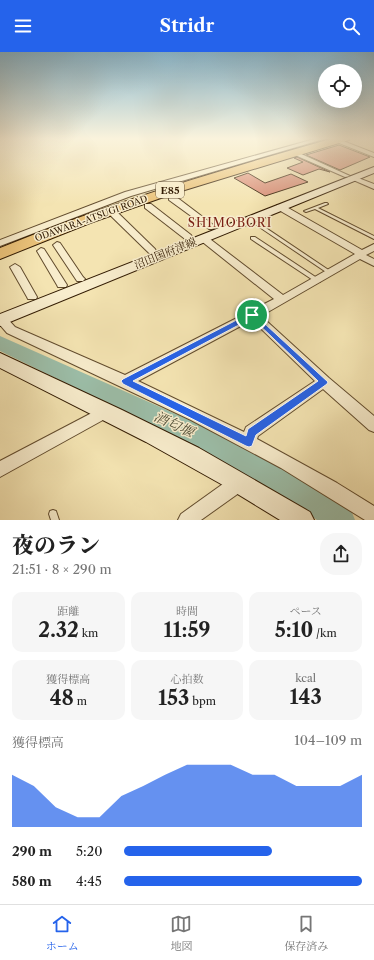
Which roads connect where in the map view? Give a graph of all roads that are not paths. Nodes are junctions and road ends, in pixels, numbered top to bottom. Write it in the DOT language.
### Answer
graph roads {
  1 [pos="248,160"];
  2 [pos="259,160"];
  3 [pos="268,160"];
  4 [pos="310,160"];
  5 [pos="374,169"];
  6 [pos="350,177"];
  7 [pos="374,187"];
  8 [pos="172,198"];
  9 [pos="326,204"];
  10 [pos="148,206"];
  11 [pos="280,207"];
  12 [pos="315,208"];
  13 [pos="306,211"];
  14 [pos="113,213"];
  15 [pos="250,219"];
  16 [pos="212,227"];
  17 [pos="188,237"];
  18 [pos="203,238"];
  19 [pos="253,238"];
  20 [pos="374,238"];
  21 [pos="0,243"];
  22 [pos="56,244"];
  23 [pos="0,247"];
  24 [pos="374,247"];
  25 [pos="41,251"];
  26 [pos="152,251"];
  27 [pos="0,254"];
  28 [pos="361,255"];
  29 [pos="374,263"];
  30 [pos="15,267"];
  31 [pos="330,273"];
  32 [pos="80,279"];
  33 [pos="318,280"];
  34 [pos="62,285"];
  35 [pos="32,297"];
  36 [pos="282,300"];
  37 [pos="252,315"];
  38 [pos="0,316"];
  39 [pos="0,360"];
  40 [pos="126,381"];
  41 [pos="324,382"];
  42 [pos="107,411"];
  43 [pos="374,425"];
  44 [pos="249,443"];
  45 [pos="0,469"];
  46 [pos="240,482"];
  47 [pos="374,516"];
  48 [pos="187,520"];
  49 [pos="302,520"];
  1 -- 21 [label="street"];
  2 -- 23 [label="highway, ODAWARA-ATSUGI ROAD / E85"];
  3 -- 27 [label="highway, ODAWARA-ATSUGI ROAD / E85"];
  4 -- 6 [label="street"];
  5 -- 6 [label="main road, 沼田国府津線"];
  6 -- 7 [label="street"];
  6 -- 11 [label="main road, 沼田国府津線"];
  6 -- 16 [label="main road, 沼田国府津線"];
  8 -- 16 [label="street"];
  9 -- 12 [label="lane"];
  10 -- 17 [label="street"];
  11 -- 15 [label="main road, 沼田国府津線"];
  11 -- 28 [label="street"];
  12 -- 13 [label="lane"];
  12 -- 20 [label="lane"];
  14 -- 26 [label="street"];
  15 -- 18 [label="main road, 沼田国府津線"];
  15 -- 31 [label="lane"];
  16 -- 17 [label="main road, 沼田国府津線"];
  17 -- 26 [label="main road, 沼田国府津線"];
  18 -- 36 [label="street"];
  18 -- 38 [label="main road, 沼田国府津線"];
  19 -- 33 [label="lane"];
  22 -- 32 [label="street"];
  24 -- 28 [label="street"];
  25 -- 34 [label="street"];
  26 -- 32 [label="main road, 沼田国府津線"];
  28 -- 29 [label="street"];
  28 -- 31 [label="street"];
  30 -- 35 [label="street"];
  31 -- 33 [label="street"];
  32 -- 34 [label="main road, 沼田国府津線"];
  33 -- 36 [label="street"];
  34 -- 35 [label="main road, 沼田国府津線"];
  35 -- 38 [label="main road, 沼田国府津線"];
  36 -- 37 [label="street"];
  37 -- 40 [label="street"];
  37 -- 41 [label="street"];
  38 -- 40 [label="street"];
  39 -- 42 [label="main road"];
  40 -- 44 [label="street"];
  41 -- 43 [label="street"];
  41 -- 44 [label="street"];
  42 -- 45 [label="street"];
  42 -- 46 [label="main road"];
  44 -- 47 [label="street"];
  46 -- 48 [label="street"];
  46 -- 49 [label="main road"];
}
